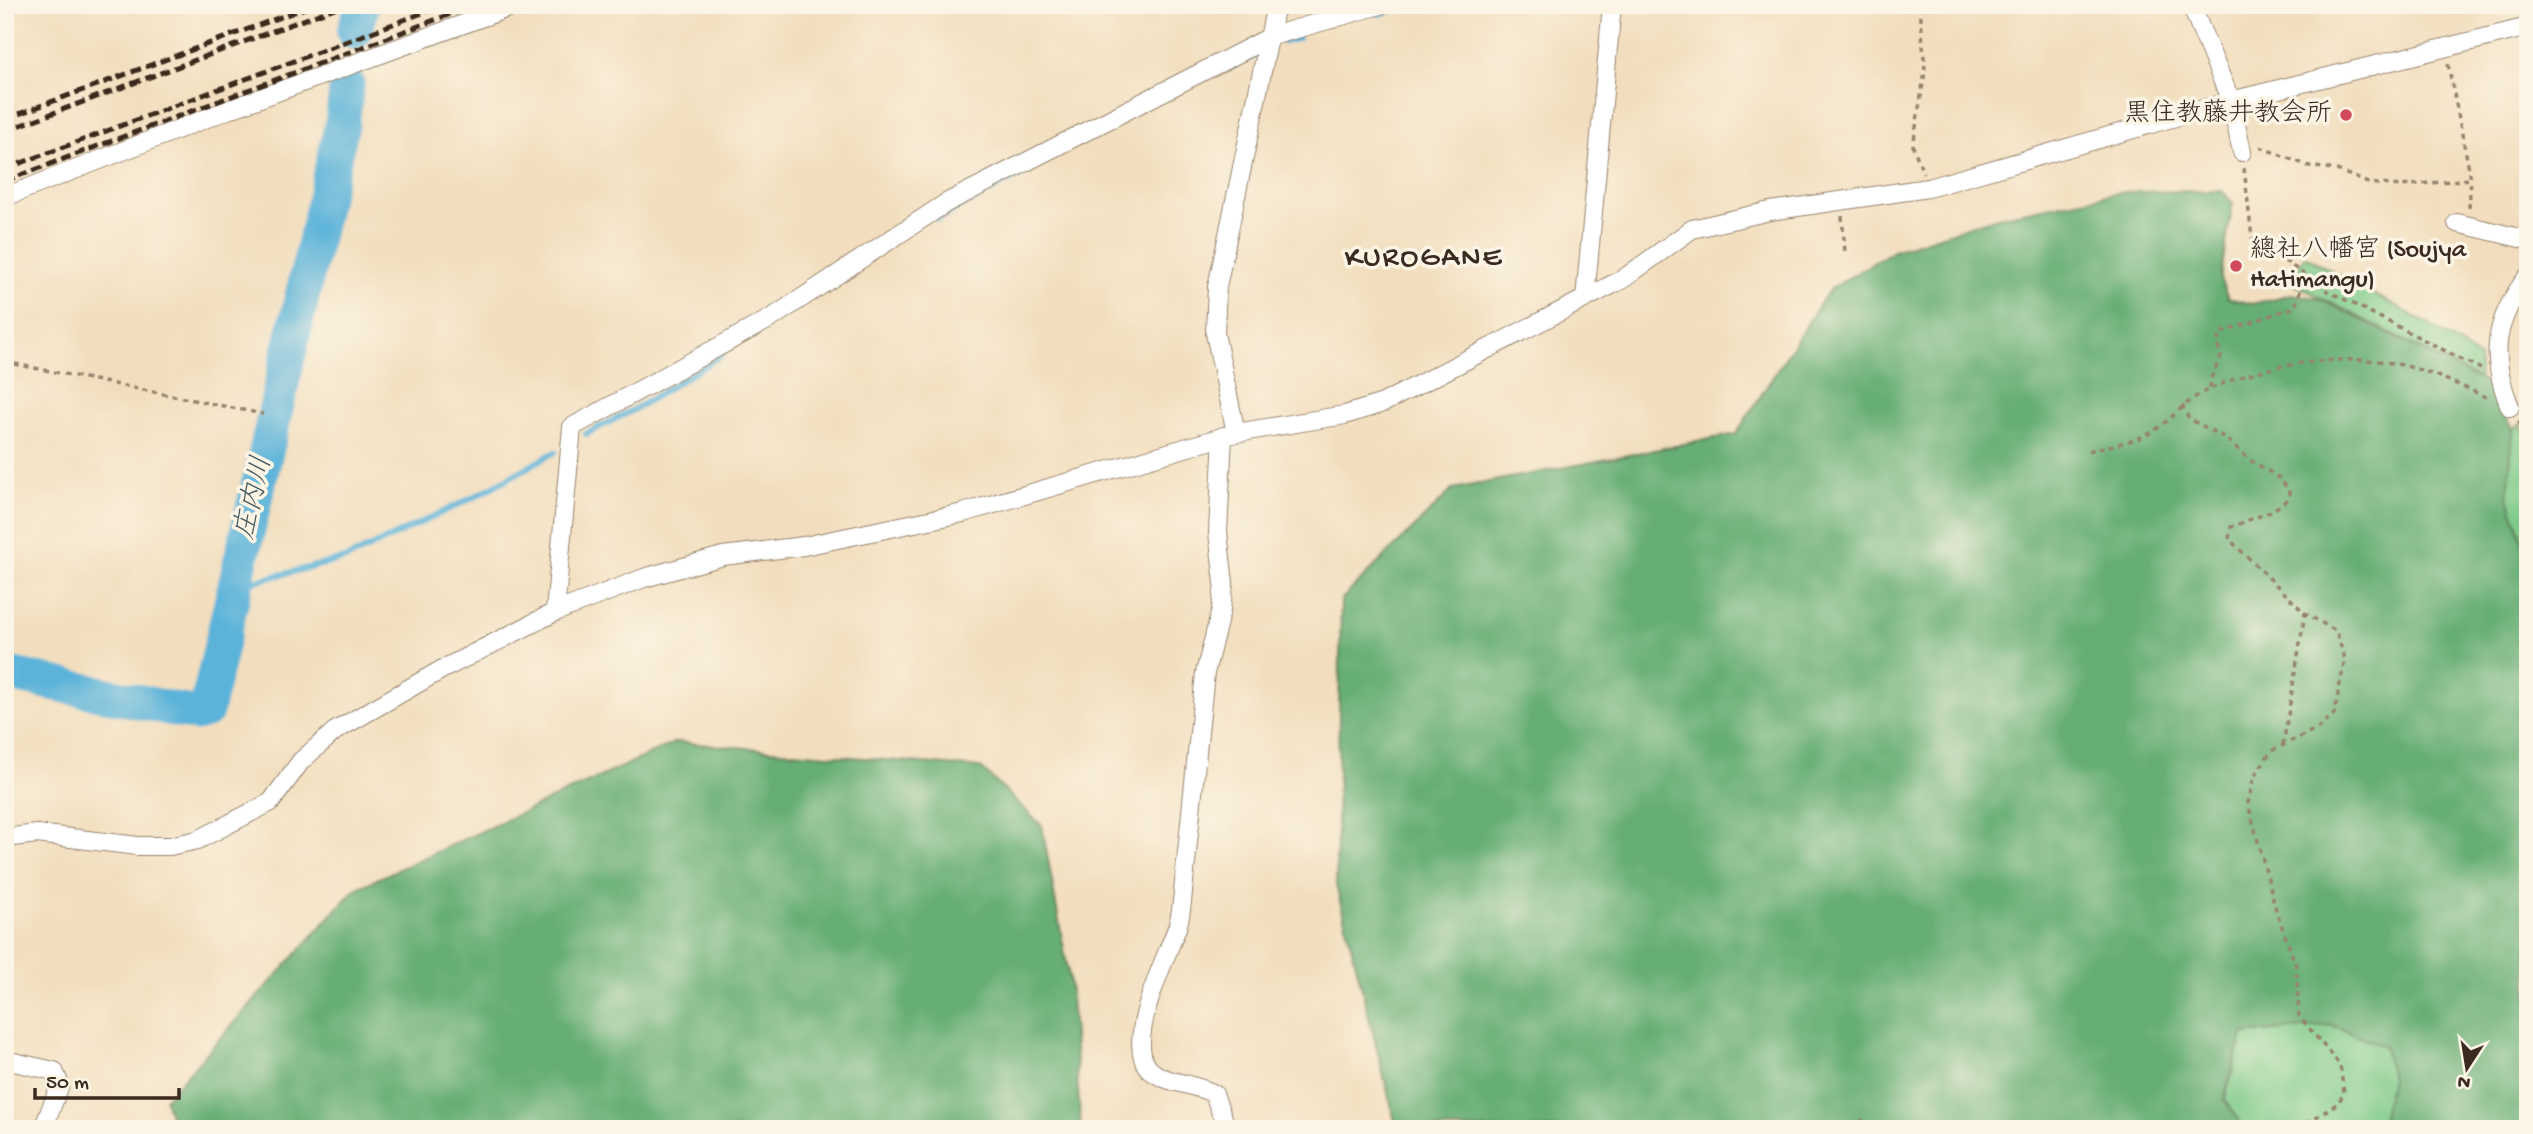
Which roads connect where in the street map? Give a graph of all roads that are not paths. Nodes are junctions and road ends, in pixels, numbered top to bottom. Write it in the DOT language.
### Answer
graph roads {
  1 [pos="516,5"];
  2 [pos="1276,5"];
  3 [pos="1380,5"];
  4 [pos="1612,5"];
  5 [pos="2190,5"];
  6 [pos="2528,27"];
  7 [pos="1272,36"];
  8 [pos="2231,101"];
  9 [pos="2242,147"];
  10 [pos="5,197"];
  11 [pos="2463,225"];
  12 [pos="2528,240"];
  13 [pos="2528,276"];
  14 [pos="1585,299"];
  15 [pos="2510,407"];
  16 [pos="1230,435"];
  17 [pos="555,612"];
  18 [pos="5,838"];
  19 [pos="5,1060"];
  20 [pos="43,1129"];
  21 [pos="1227,1129"];
  1 -- 10 [label="street"];
  2 -- 7 [label="street"];
  3 -- 7 [label="street"];
  4 -- 14 [label="street"];
  5 -- 8 [label="street"];
  6 -- 8 [label="street"];
  7 -- 16 [label="street"];
  7 -- 17 [label="street"];
  8 -- 9 [label="street"];
  8 -- 14 [label="street"];
  11 -- 12 [label="street"];
  13 -- 15 [label="street"];
  14 -- 16 [label="street"];
  16 -- 17 [label="street"];
  16 -- 21 [label="street"];
  17 -- 18 [label="street"];
  19 -- 20 [label="street"];
}
